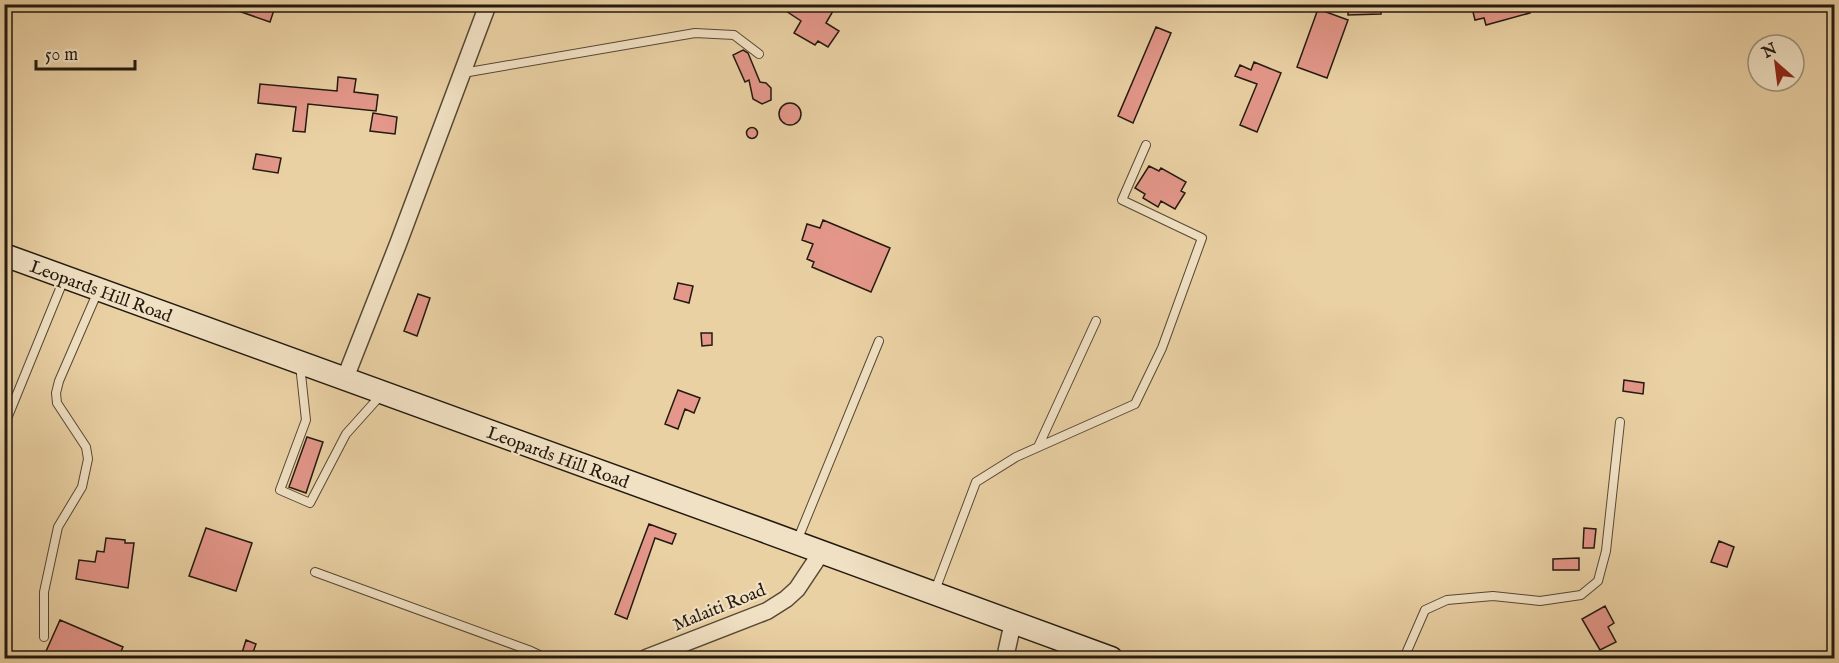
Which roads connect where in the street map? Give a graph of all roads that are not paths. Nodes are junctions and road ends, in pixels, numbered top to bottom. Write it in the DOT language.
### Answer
graph roads {
  1 [pos="488,4"];
  2 [pos="759,54"];
  3 [pos="463,74"];
  4 [pos="1146,145"];
  5 [pos="4,255"];
  6 [pos="64,278"];
  7 [pos="99,290"];
  8 [pos="1096,321"];
  9 [pos="879,341"];
  10 [pos="300,364"];
  11 [pos="344,381"];
  12 [pos="381,394"];
  13 [pos="1620,422"];
  14 [pos="4,426"];
  15 [pos="1038,447"];
  16 [pos="796,544"];
  17 [pos="821,553"];
  18 [pos="315,572"];
  19 [pos="934,593"];
  20 [pos="1012,622"];
  21 [pos="44,637"];
  22 [pos="546,658"];
  23 [pos="646,658"];
  24 [pos="1005,658"];
  25 [pos="1111,658"];
  26 [pos="1404,658"];
  1 -- 3 [label="street"];
  2 -- 3 [label="lane"];
  3 -- 11 [label="street"];
  4 -- 15 [label="lane"];
  5 -- 6 [label="main road, Leopards Hill Road"];
  6 -- 7 [label="main road, Leopards Hill Road"];
  6 -- 14 [label="lane"];
  7 -- 10 [label="main road, Leopards Hill Road"];
  7 -- 21 [label="lane"];
  8 -- 15 [label="lane"];
  9 -- 16 [label="lane"];
  10 -- 11 [label="main road, Leopards Hill Road"];
  10 -- 12 [label="lane"];
  11 -- 12 [label="main road, Leopards Hill Road"];
  12 -- 16 [label="main road, Leopards Hill Road"];
  13 -- 26 [label="lane"];
  15 -- 19 [label="lane"];
  16 -- 17 [label="main road, Leopards Hill Road"];
  17 -- 19 [label="main road, Leopards Hill Road"];
  17 -- 23 [label="street, Malaiti Road"];
  18 -- 22 [label="lane"];
  19 -- 20 [label="main road, Leopards Hill Road"];
  20 -- 24 [label="street"];
  20 -- 25 [label="main road, Leopards Hill Road"];
}
